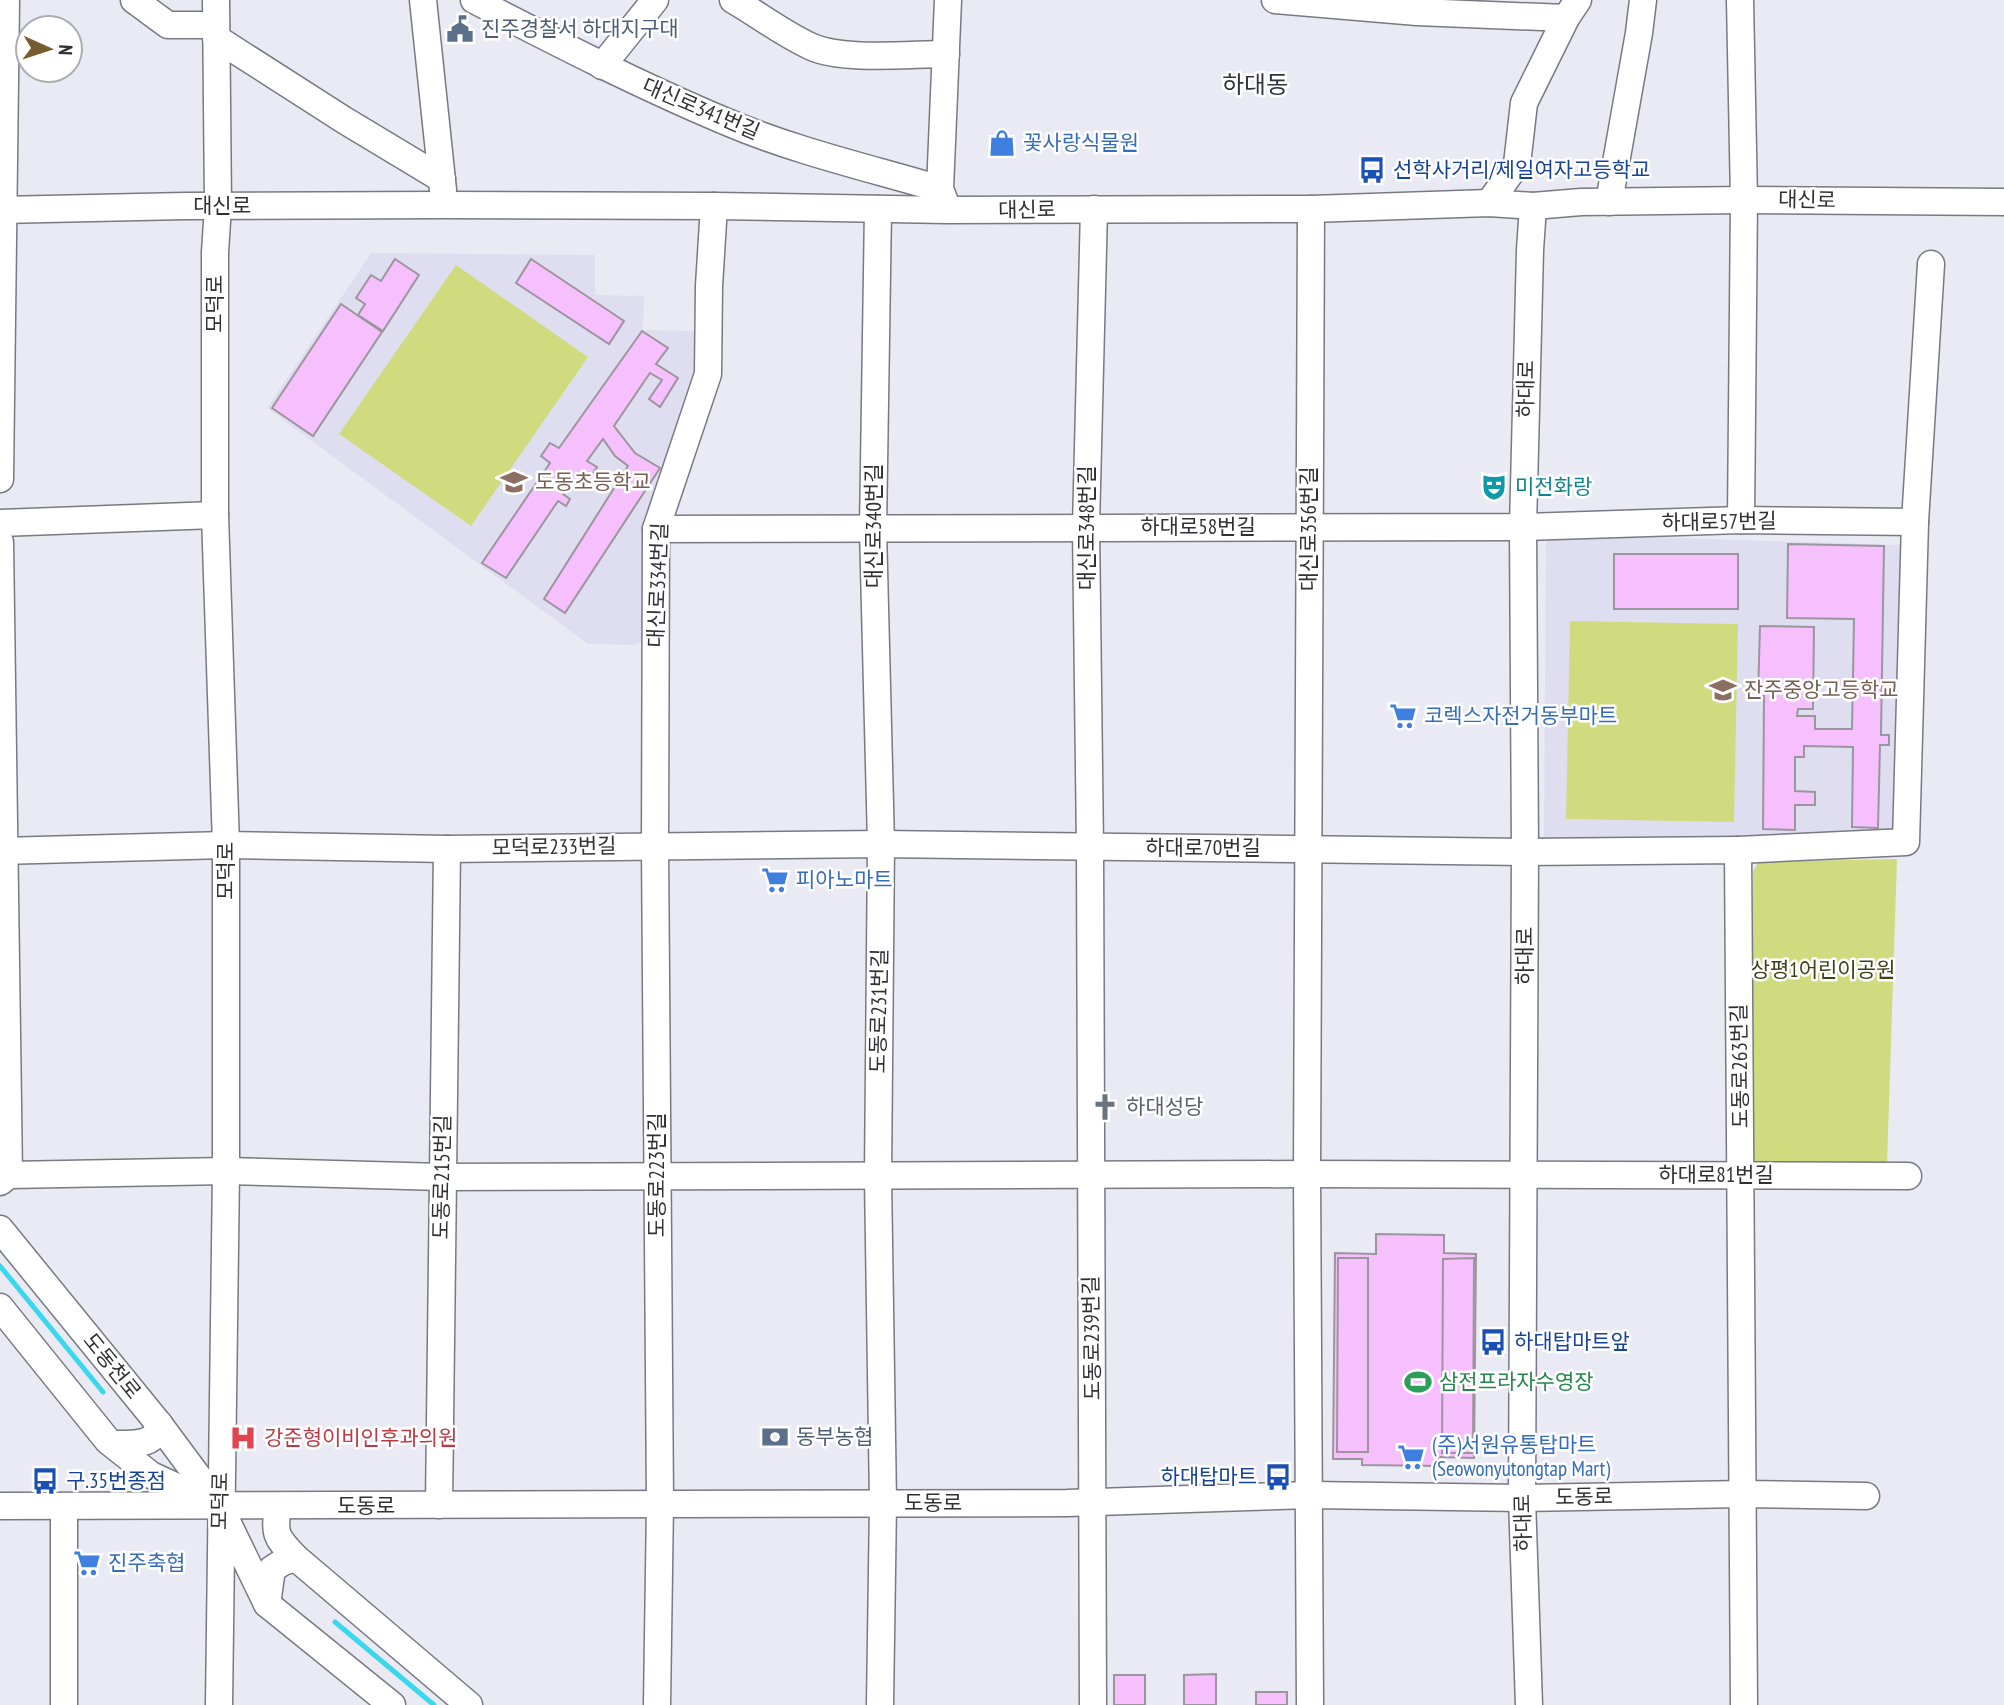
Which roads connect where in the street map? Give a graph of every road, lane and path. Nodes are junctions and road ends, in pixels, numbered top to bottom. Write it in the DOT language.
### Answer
graph roads {
  1 [pos="6,0"];
  2 [pos="134,0"];
  3 [pos="423,0"];
  4 [pos="474,0"];
  5 [pos="655,0"];
  6 [pos="733,0"];
  7 [pos="948,0"];
  8 [pos="1275,0"];
  9 [pos="1643,0"];
  10 [pos="1740,0"];
  11 [pos="1572,9"];
  12 [pos="216,21"];
  13 [pos="946,54"];
  14 [pos="602,66"];
  15 [pos="443,192"];
  16 [pos="944,200"];
  17 [pos="1744,200"];
  18 [pos="1609,202"];
  19 [pos="2004,202"];
  20 [pos="1489,203"];
  21 [pos="218,206"];
  22 [pos="714,206"];
  23 [pos="1533,206"];
  24 [pos="878,209"];
  25 [pos="1094,209"];
  26 [pos="1311,209"];
  27 [pos="1,210"];
  28 [pos="1931,264"];
  29 [pos="0,479"];
  30 [pos="215,515"];
  31 [pos="1741,520"];
  32 [pos="1915,522"];
  33 [pos="0,523"];
  34 [pos="1086,527"];
  35 [pos="1309,527"];
  36 [pos="1523,527"];
  37 [pos="656,529"];
  38 [pos="873,529"];
  39 [pos="0,542"];
  40 [pos="881,844"];
  41 [pos="226,845"];
  42 [pos="654,846"];
  43 [pos="1090,848"];
  44 [pos="447,849"];
  45 [pos="1309,849"];
  46 [pos="1738,850"];
  47 [pos="2,851"];
  48 [pos="1525,852"];
  49 [pos="226,1171"];
  50 [pos="1307,1174"];
  51 [pos="657,1175"];
  52 [pos="1090,1175"];
  53 [pos="1525,1175"];
  54 [pos="1741,1175"];
  55 [pos="1908,1176"];
  56 [pos="442,1177"];
  57 [pos="878,1177"];
  58 [pos="4,1178"];
  59 [pos="0,1229"];
  60 [pos="0,1307"];
  61 [pos="159,1423"];
  62 [pos="113,1444"];
  63 [pos="1310,1494"];
  64 [pos="1743,1494"];
  65 [pos="1866,1496"];
  66 [pos="1522,1499"];
  67 [pos="1094,1502"];
  68 [pos="660,1503"];
  69 [pos="883,1503"];
  70 [pos="439,1505"];
  71 [pos="0,1506"];
  72 [pos="278,1506"];
  73 [pos="64,1507"];
  74 [pos="220,1507"];
  75 [pos="296,1558"];
  76 [pos="267,1604"];
  77 [pos="64,1705"];
  78 [pos="219,1705"];
  79 [pos="392,1705"];
  80 [pos="469,1705"];
  81 [pos="657,1705"];
  82 [pos="880,1705"];
  83 [pos="1093,1705"];
  84 [pos="1310,1705"];
  85 [pos="1529,1705"];
  86 [pos="1744,1705"];
  1 -- 27 [label="street"];
  2 -- 12 [label="street"];
  3 -- 15 [label="street"];
  4 -- 14 [label="street, 대신로341번길"];
  5 -- 14 [label="street"];
  6 -- 13 [label="street"];
  7 -- 13 [label="street"];
  8 -- 11 [label="street"];
  9 -- 18 [label="street"];
  10 -- 17 [label="street"];
  11 -- 20 [label="street"];
  12 -- 15 [label="street"];
  12 -- 21 [label="street, 모덕로"];
  13 -- 16 [label="street"];
  14 -- 16 [label="street, 대신로341번길"];
  15 -- 21 [label="street, 대신로"];
  15 -- 22 [label="street, 대신로"];
  16 -- 24 [label="street, 대신로"];
  16 -- 25 [label="street, 대신로"];
  17 -- 18 [label="street, 대신로"];
  17 -- 19 [label="street, 대신로"];
  17 -- 31 [label="street"];
  18 -- 23 [label="street, 대신로"];
  20 -- 23 [label="street, 대신로"];
  20 -- 26 [label="street, 대신로"];
  21 -- 27 [label="street, 대신로"];
  21 -- 30 [label="street, 모덕로"];
  22 -- 24 [label="street, 대신로"];
  22 -- 37 [label="street, 대신로334번길"];
  23 -- 36 [label="street, 하대로"];
  24 -- 38 [label="street, 대신로340번길"];
  25 -- 26 [label="street, 대신로"];
  25 -- 34 [label="street, 대신로348번길"];
  26 -- 35 [label="street, 대신로356번길"];
  27 -- 29 [label="street"];
  28 -- 32 [label="street"];
  30 -- 33 [label="street"];
  30 -- 41 [label="street, 모덕로"];
  31 -- 32 [label="street, 하대로57번길"];
  31 -- 36 [label="street, 하대로57번길"];
  32 -- 46 [label="street"];
  34 -- 35 [label="street, 하대로58번길"];
  34 -- 38 [label="street, 하대로58번길"];
  34 -- 43 [label="street, 대신로348번길"];
  35 -- 36 [label="street, 하대로58번길"];
  35 -- 45 [label="street, 대신로356번길"];
  36 -- 48 [label="street, 하대로"];
  37 -- 38 [label="street, 하대로58번길"];
  37 -- 42 [label="street, 대신로334번길"];
  38 -- 40 [label="street, 대신로340번길"];
  39 -- 47 [label="street"];
  40 -- 42 [label="street, 모덕로233번길"];
  40 -- 43 [label="street, 하대로70번길"];
  40 -- 57 [label="street, 도동로231번길"];
  41 -- 44 [label="street, 모덕로233번길"];
  41 -- 47 [label="street, 모덕로233번길"];
  41 -- 49 [label="street, 모덕로"];
  42 -- 44 [label="street, 모덕로233번길"];
  42 -- 51 [label="street, 도동로223번길"];
  43 -- 45 [label="street, 하대로70번길"];
  43 -- 52 [label="street, 도동로239번길"];
  44 -- 56 [label="street, 도동로215번길"];
  45 -- 48 [label="street, 하대로70번길"];
  45 -- 50 [label="street, 대신로356번길"];
  46 -- 48 [label="street"];
  46 -- 54 [label="street, 도동로263번길"];
  47 -- 58 [label="street"];
  48 -- 53 [label="street, 하대로"];
  49 -- 56 [label="street"];
  49 -- 58 [label="street"];
  49 -- 74 [label="street, 모덕로"];
  50 -- 52 [label="street"];
  50 -- 53 [label="street, 하대로81번길"];
  50 -- 63 [label="street, 대신로356번길"];
  51 -- 56 [label="street"];
  51 -- 57 [label="street"];
  51 -- 68 [label="street, 도동로223번길"];
  52 -- 57 [label="street"];
  52 -- 67 [label="street, 도동로239번길"];
  53 -- 54 [label="street, 하대로81번길"];
  53 -- 66 [label="street, 하대로"];
  54 -- 55 [label="street, 하대로81번길"];
  54 -- 64 [label="street, 도동로263번길"];
  56 -- 70 [label="street, 도동로215번길"];
  57 -- 69 [label="street, 도동로231번길"];
  59 -- 61 [label="street, 도동천로"];
  60 -- 62 [label="street"];
  61 -- 62 [label="street"];
  61 -- 74 [label="street, 도동천로"];
  62 -- 74 [label="street"];
  63 -- 66 [label="street, 도동로"];
  63 -- 67 [label="street, 도동로"];
  63 -- 84 [label="street, 대신로356번길"];
  64 -- 65 [label="street, 도동로"];
  64 -- 66 [label="street, 도동로"];
  64 -- 86 [label="street, 도동로263번길"];
  66 -- 85 [label="street, 하대로"];
  67 -- 69 [label="street, 도동로"];
  67 -- 83 [label="street, 도동로239번길"];
  68 -- 69 [label="street, 도동로"];
  68 -- 70 [label="street, 도동로"];
  68 -- 81 [label="street, 도동로223번길"];
  69 -- 82 [label="street, 도동로231번길"];
  70 -- 72 [label="street, 도동로"];
  71 -- 73 [label="street, 도동로"];
  72 -- 74 [label="street, 도동로"];
  72 -- 75 [label="street"];
  73 -- 74 [label="street, 도동로"];
  73 -- 77 [label="street"];
  74 -- 76 [label="street, 도동천로"];
  74 -- 78 [label="street, 모덕로"];
  75 -- 76 [label="street"];
  75 -- 80 [label="street"];
  76 -- 79 [label="street, 도동천로"];
}
